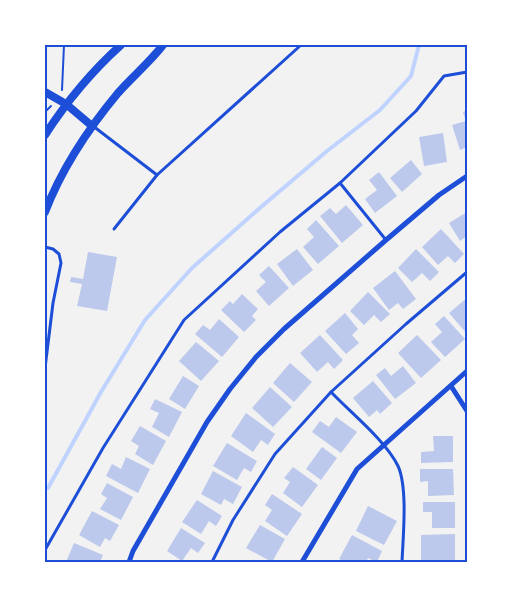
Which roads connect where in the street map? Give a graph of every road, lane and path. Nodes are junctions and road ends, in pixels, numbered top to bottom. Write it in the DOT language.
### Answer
graph roads {
  1 [pos="64,45"];
  2 [pos="121,45"];
  3 [pos="163,45"];
  4 [pos="301,45"];
  5 [pos="467,72"];
  6 [pos="45,92"];
  7 [pos="57,98"];
  8 [pos="66,104"];
  9 [pos="47,110"];
  10 [pos="92,126"];
  11 [pos="45,136"];
  12 [pos="157,175"];
  13 [pos="467,176"];
  14 [pos="340,182"];
  15 [pos="45,212"];
  16 [pos="114,229"];
  17 [pos="386,240"];
  18 [pos="45,247"];
  19 [pos="467,272"];
  20 [pos="45,368"];
  21 [pos="467,371"];
  22 [pos="451,386"];
  23 [pos="331,392"];
  24 [pos="467,411"];
  25 [pos="384,446"];
  26 [pos="45,550"];
  27 [pos="129,562"];
  28 [pos="212,562"];
  29 [pos="302,562"];
  30 [pos="402,562"];
  1 -- 7 [label="path"];
  2 -- 8 [label="street"];
  3 -- 10 [label="street"];
  4 -- 12 [label="lane"];
  5 -- 14 [label="lane"];
  6 -- 7 [label="street"];
  7 -- 8 [label="street"];
  7 -- 9 [label="path"];
  8 -- 10 [label="street"];
  8 -- 11 [label="street"];
  10 -- 12 [label="lane"];
  10 -- 15 [label="street"];
  12 -- 16 [label="lane"];
  13 -- 17 [label="street"];
  14 -- 17 [label="lane"];
  14 -- 26 [label="lane"];
  17 -- 27 [label="street"];
  18 -- 20 [label="lane"];
  19 -- 23 [label="lane"];
  21 -- 22 [label="street"];
  22 -- 24 [label="street"];
  22 -- 25 [label="street"];
  23 -- 25 [label="lane"];
  23 -- 28 [label="lane"];
  25 -- 29 [label="street"];
  25 -- 30 [label="lane"];
}
